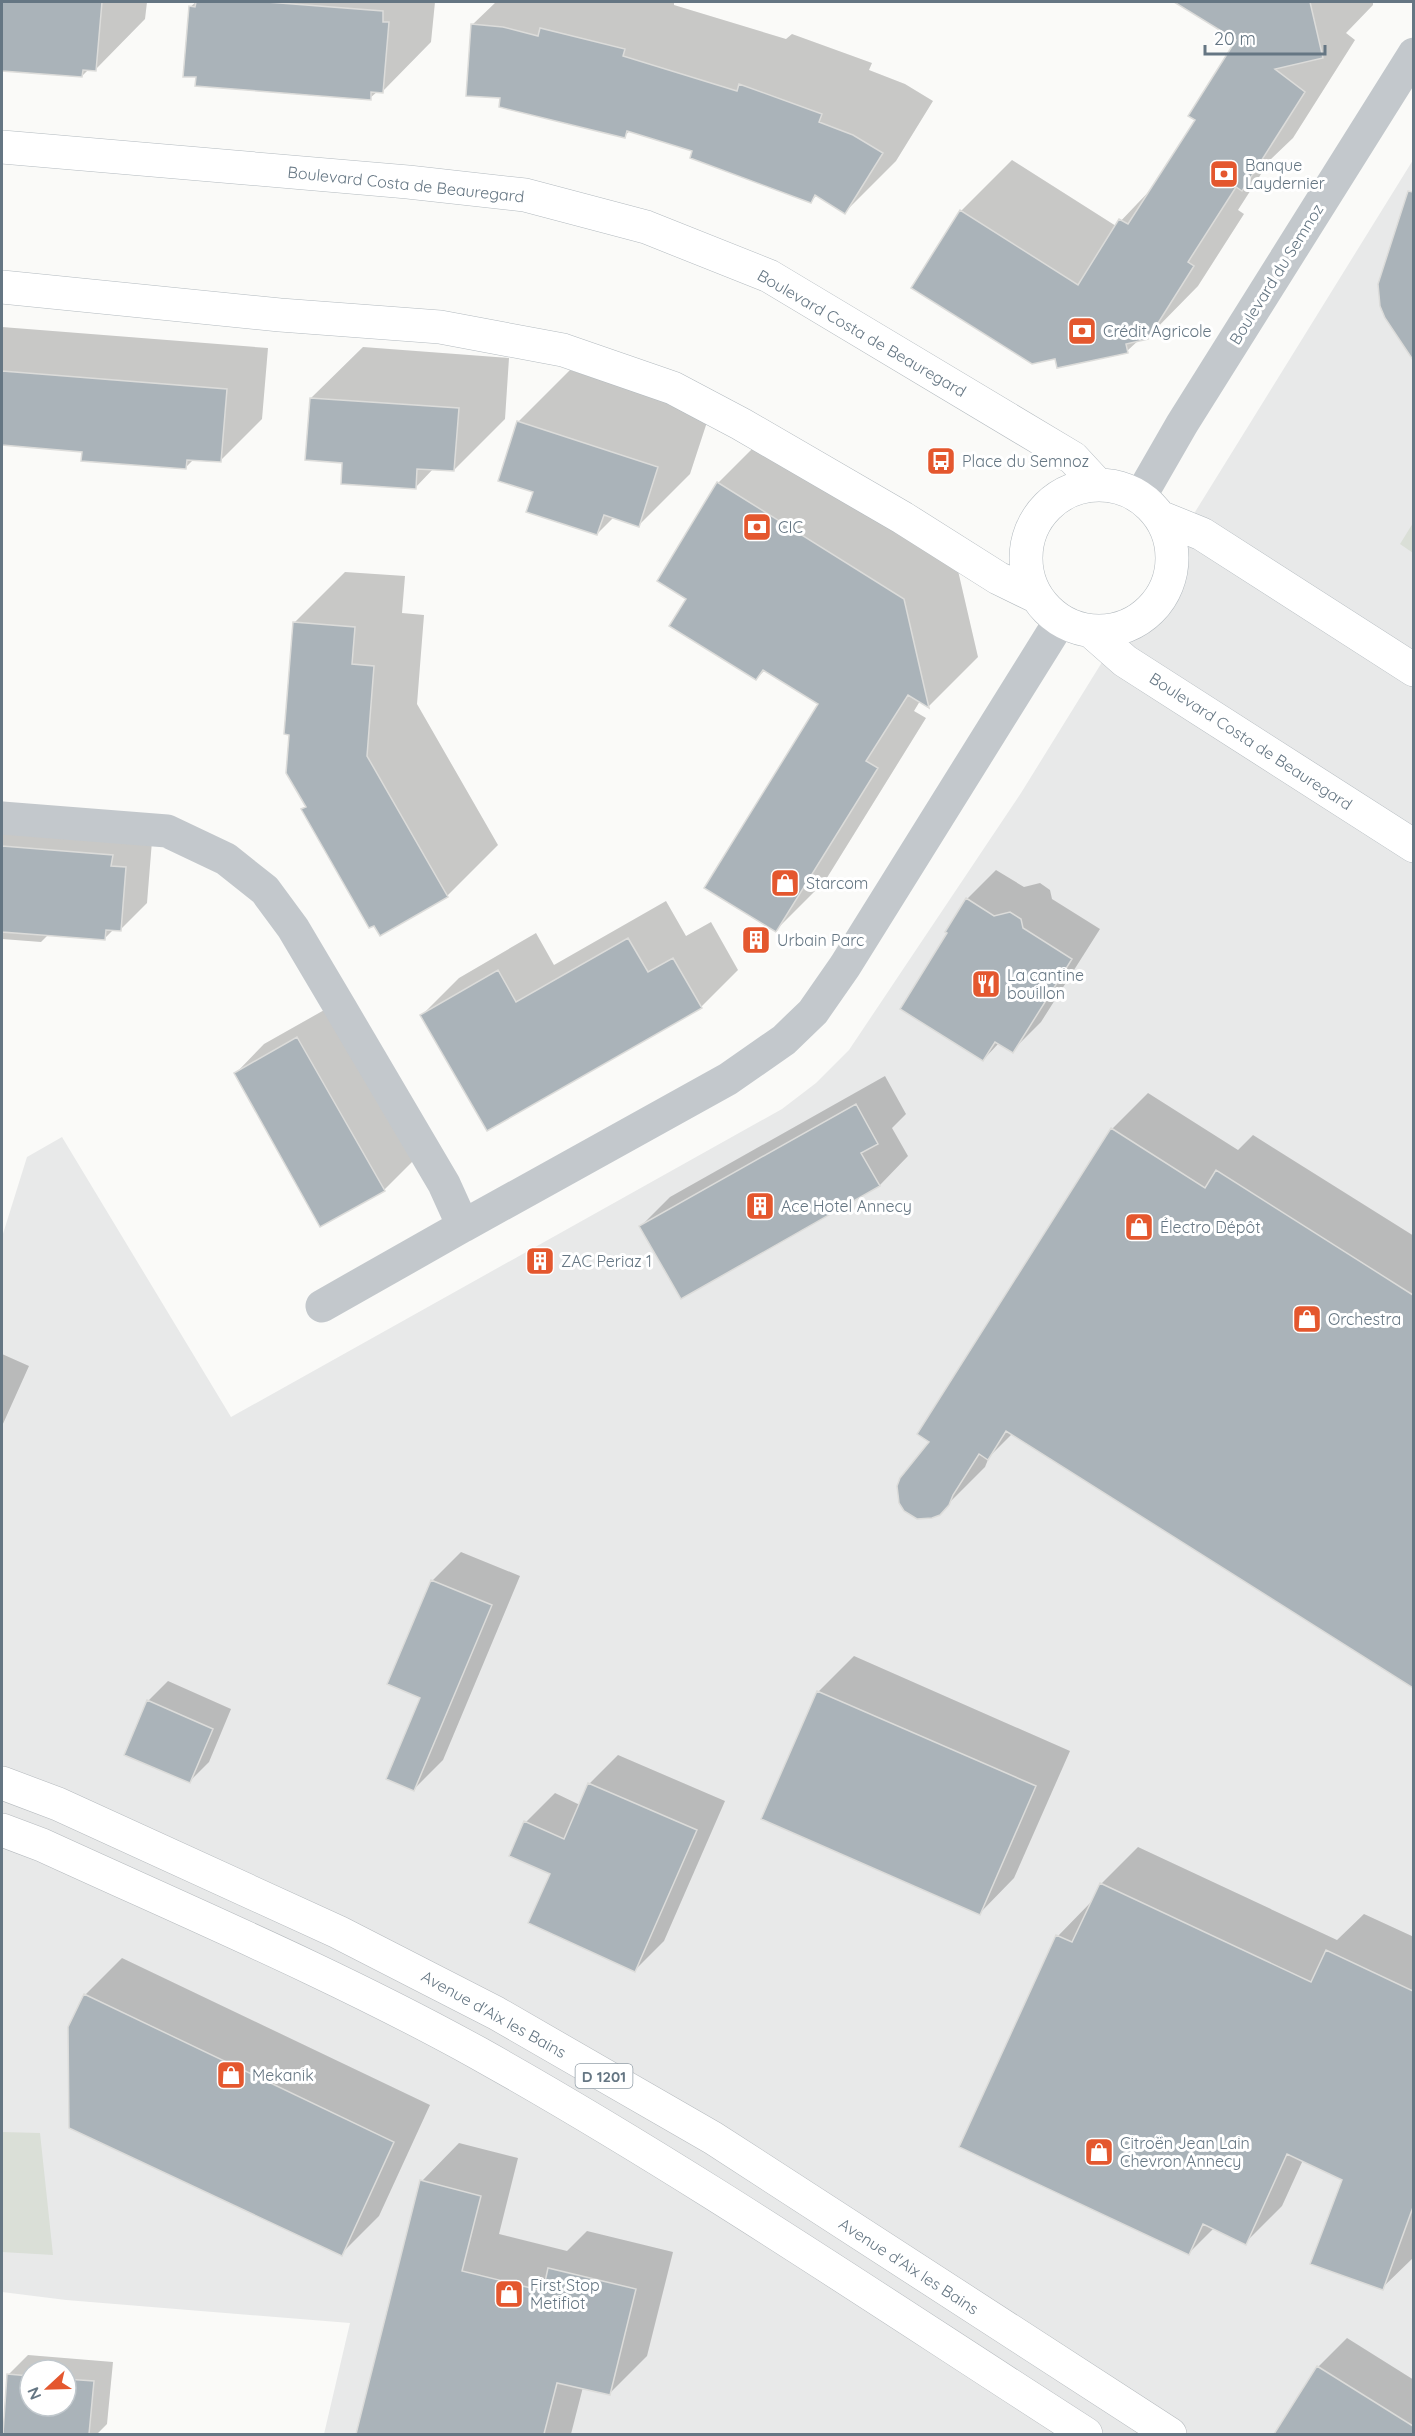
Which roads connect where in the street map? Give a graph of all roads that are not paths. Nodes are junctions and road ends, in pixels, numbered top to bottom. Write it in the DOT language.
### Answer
graph roads {
  1 [pos="1413,54"];
  2 [pos="2,147"];
  3 [pos="2,286"];
  4 [pos="1097,484"];
  5 [pos="1150,507"];
  6 [pos="1035,596"];
  7 [pos="1060,621"];
  8 [pos="1092,632"];
  9 [pos="1413,670"];
  10 [pos="2,818"];
  11 [pos="1413,846"];
  12 [pos="463,1226"];
  13 [pos="322,1306"];
  14 [pos="2,1783"];
  15 [pos="2,1830"];
  16 [pos="1086,2434"];
  17 [pos="1170,2434"];
  1 -- 5 [label="street, Boulevard du Semnoz"];
  2 -- 4 [label="street, Boulevard Costa de Beauregard"];
  3 -- 6 [label="street, Boulevard Costa de Beauregard"];
  4 -- 5 [label="street, Boulevard Costa de Beauregard"];
  4 -- 6 [label="street, Boulevard Costa de Beauregard"];
  5 -- 8 [label="street, Boulevard Costa de Beauregard"];
  5 -- 9 [label="street, Boulevard Costa de Beauregard"];
  6 -- 7 [label="street, Boulevard Costa de Beauregard"];
  7 -- 8 [label="street, Boulevard Costa de Beauregard"];
  7 -- 12 [label="street"];
  8 -- 11 [label="street, Boulevard Costa de Beauregard"];
  10 -- 12 [label="street"];
  12 -- 13 [label="street"];
  14 -- 17 [label="street, Avenue d'Aix les Bains / D 1201"];
  15 -- 16 [label="street, D 1201"];
}
